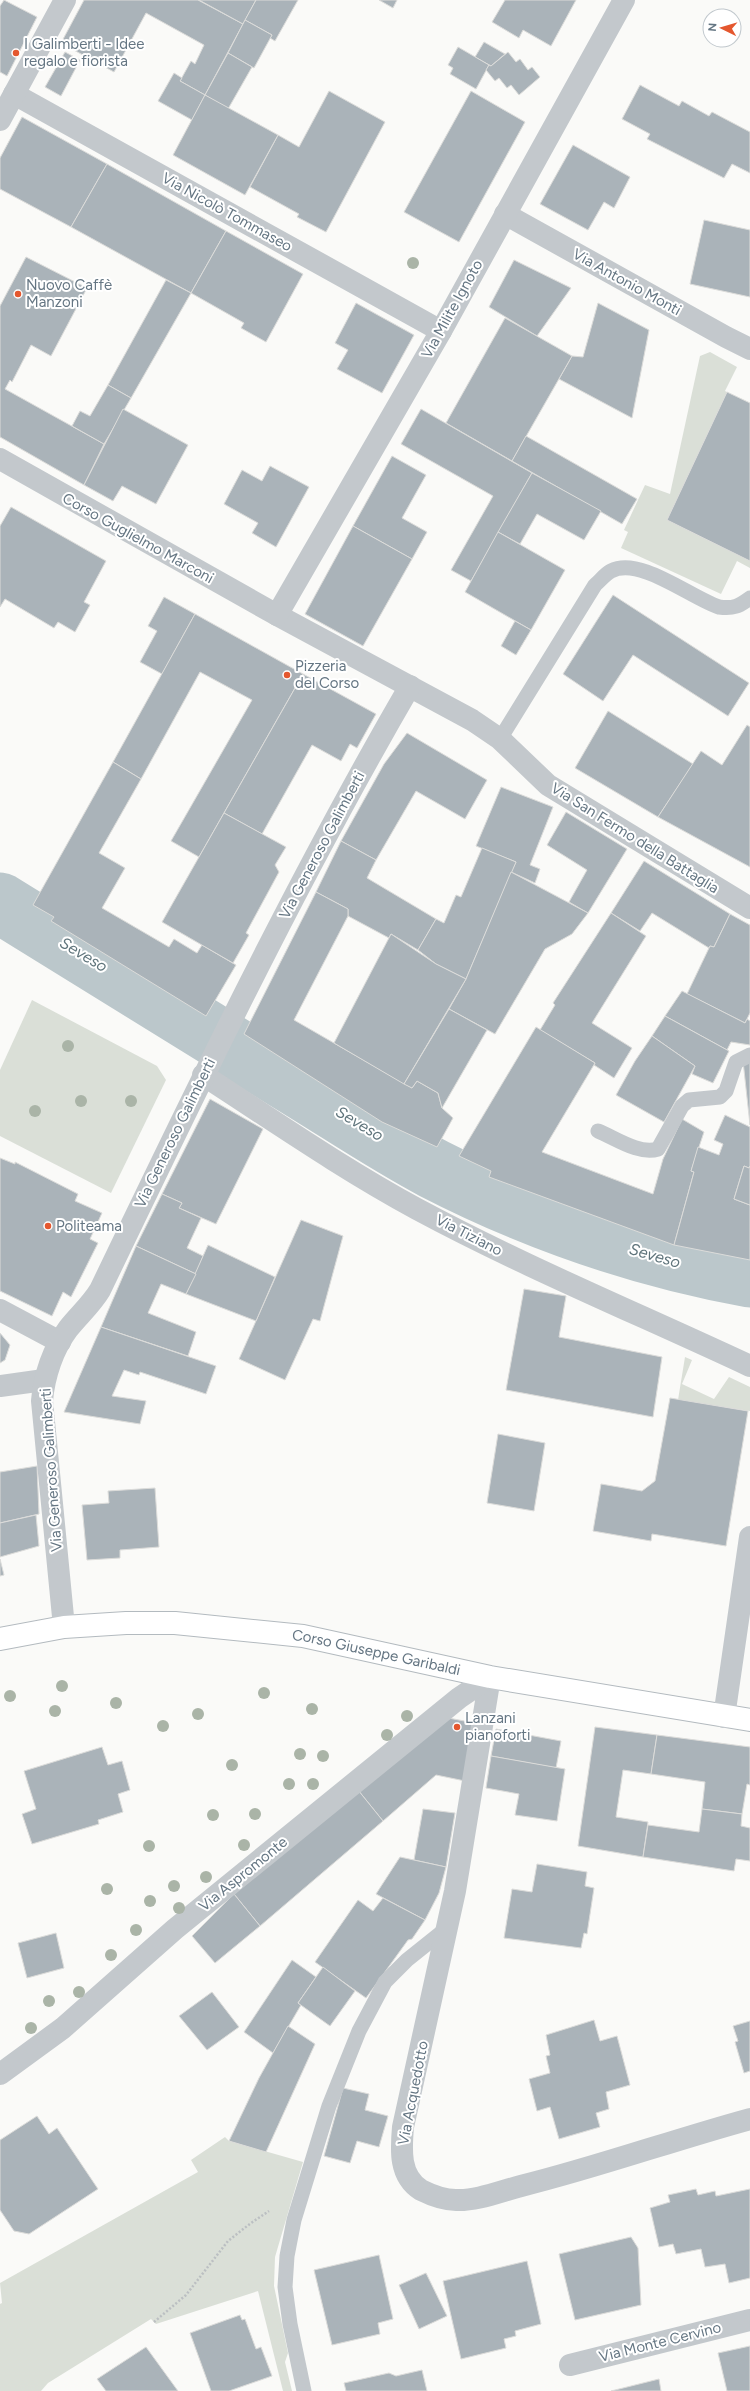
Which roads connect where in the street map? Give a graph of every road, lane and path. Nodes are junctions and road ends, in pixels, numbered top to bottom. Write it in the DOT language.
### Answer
graph roads {
  1 [pos="65,0"];
  2 [pos="624,0"];
  3 [pos="14,94"];
  4 [pos="1,118"];
  5 [pos="505,214"];
  6 [pos="441,330"];
  7 [pos="750,348"];
  8 [pos="0,459"];
  9 [pos="750,598"];
  10 [pos="277,615"];
  11 [pos="410,686"];
  12 [pos="500,740"];
  13 [pos="750,908"];
  14 [pos="750,1055"];
  15 [pos="208,1066"];
  16 [pos="598,1131"];
  17 [pos="0,1310"];
  18 [pos="60,1342"];
  19 [pos="750,1366"];
  20 [pos="44,1380"];
  21 [pos="0,1386"];
  22 [pos="750,1537"];
  23 [pos="64,1627"];
  24 [pos="0,1639"];
  25 [pos="490,1677"];
  26 [pos="724,1717"];
  27 [pos="750,1720"];
  28 [pos="447,1928"];
  29 [pos="0,2074"];
  30 [pos="750,2119"];
  31 [pos="302,2195"];
  32 [pos="750,2320"];
  33 [pos="154,2322"];
  34 [pos="570,2365"];
  35 [pos="304,2391"];
  1 -- 3 [label="street"];
  2 -- 5 [label="street, Via Milite Ignoto"];
  3 -- 4 [label="street"];
  3 -- 6 [label="street, Via Nicolò Tommaseo"];
  5 -- 6 [label="street, Via Milite Ignoto"];
  5 -- 7 [label="street, Via Antonio Monti"];
  6 -- 10 [label="street, Via Milite Ignoto"];
  8 -- 10 [label="street, Corso Guglielmo Marconi"];
  9 -- 12 [label="lane"];
  10 -- 11 [label="street, Via San Fermo della Battaglia"];
  11 -- 12 [label="street, Via San Fermo della Battaglia"];
  11 -- 15 [label="street, Via Generoso Galimberti"];
  12 -- 13 [label="street, Via San Fermo della Battaglia"];
  14 -- 16 [label="lane"];
  15 -- 18 [label="street, Via Generoso Galimberti"];
  15 -- 19 [label="street, Via Tiziano"];
  17 -- 18 [label="street"];
  18 -- 20 [label="street, Via Generoso Galimberti"];
  20 -- 21 [label="street"];
  20 -- 23 [label="street, Via Generoso Galimberti"];
  22 -- 26 [label="street"];
  23 -- 24 [label="main road, Corso Giuseppe Garibaldi"];
  23 -- 25 [label="main road, Corso Giuseppe Garibaldi"];
  25 -- 26 [label="main road, Corso Giuseppe Garibaldi"];
  25 -- 28 [label="street, Via Acquedotto"];
  25 -- 29 [label="street, Via Aspromonte"];
  26 -- 27 [label="main road, Corso Giuseppe Garibaldi"];
  28 -- 30 [label="street, Via Acquedotto"];
  28 -- 31 [label="lane"];
  31 -- 33 [label="path"];
  31 -- 35 [label="lane"];
  32 -- 34 [label="street, Via Monte Cervino"];
}
